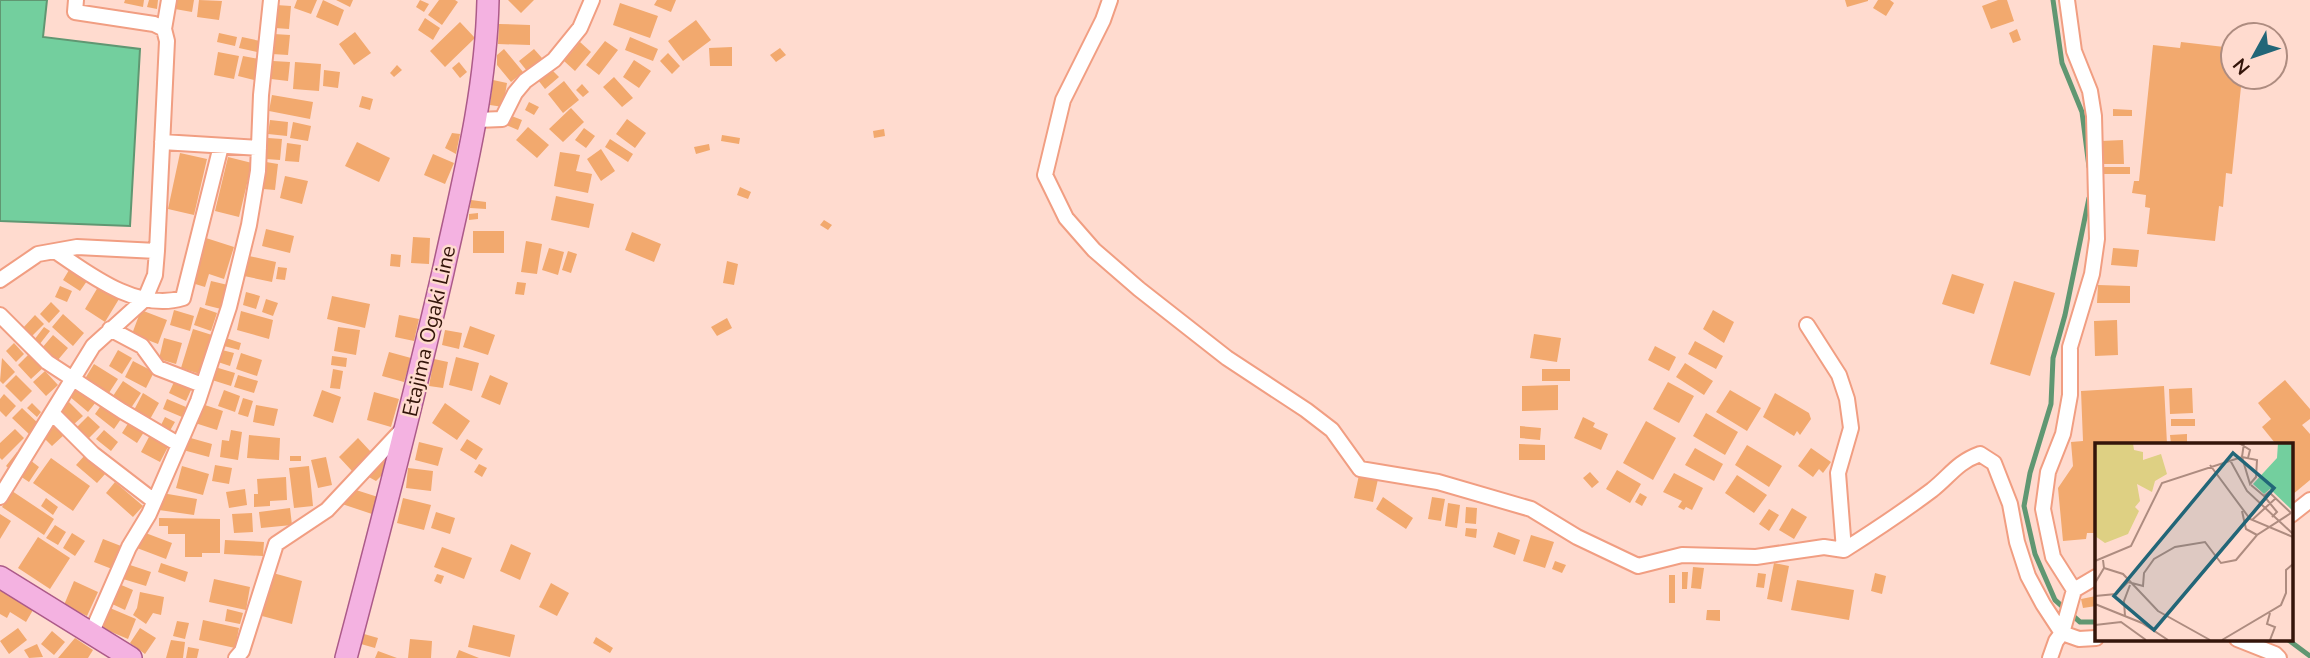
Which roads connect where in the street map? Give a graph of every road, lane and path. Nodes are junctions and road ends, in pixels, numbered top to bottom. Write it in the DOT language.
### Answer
graph roads {
  1 [pos="76,0"];
  2 [pos="169,0"];
  3 [pos="271,0"];
  4 [pos="488,0"];
  5 [pos="592,0"];
  6 [pos="1110,0"];
  7 [pos="2067,0"];
  8 [pos="164,29"];
  9 [pos="477,120"];
  10 [pos="162,142"];
  11 [pos="220,146"];
  12 [pos="259,148"];
  13 [pos="55,251"];
  14 [pos="157,251"];
  15 [pos="0,280"];
  16 [pos="145,299"];
  17 [pos="0,315"];
  18 [pos="1807,325"];
  19 [pos="110,329"];
  20 [pos="73,378"];
  21 [pos="202,385"];
  22 [pos="52,413"];
  23 [pos="408,424"];
  24 [pos="178,444"];
  25 [pos="0,497"];
  26 [pos="2310,500"];
  27 [pos="154,501"];
  28 [pos="2292,514"];
  29 [pos="1844,550"];
  30 [pos="0,577"];
  31 [pos="2095,578"];
  32 [pos="2074,590"];
  33 [pos="2063,633"];
  34 [pos="91,634"];
  35 [pos="2095,638"];
  36 [pos="2240,640"];
  37 [pos="127,657"];
  38 [pos="236,658"];
  39 [pos="346,658"];
  40 [pos="2050,658"];
  41 [pos="2279,658"];
  1 -- 8 [label="street"];
  2 -- 8 [label="street"];
  3 -- 12 [label="street"];
  4 -- 9 [label="main road, Etajima Ogaki Line"];
  5 -- 9 [label="street"];
  6 -- 29 [label="street"];
  7 -- 32 [label="street"];
  8 -- 10 [label="street"];
  9 -- 23 [label="main road, Etajima Ogaki Line"];
  10 -- 11 [label="street"];
  10 -- 14 [label="street"];
  11 -- 12 [label="street"];
  11 -- 16 [label="street"];
  12 -- 21 [label="street"];
  13 -- 14 [label="street"];
  13 -- 15 [label="street"];
  13 -- 16 [label="street"];
  14 -- 16 [label="street"];
  16 -- 19 [label="street"];
  17 -- 20 [label="street"];
  18 -- 29 [label="street"];
  19 -- 20 [label="street"];
  19 -- 21 [label="street"];
  20 -- 22 [label="street"];
  20 -- 24 [label="street"];
  21 -- 24 [label="street"];
  22 -- 25 [label="street"];
  22 -- 27 [label="street"];
  23 -- 38 [label="street"];
  23 -- 39 [label="main road, Etajima Ogaki Line"];
  24 -- 27 [label="street"];
  26 -- 28 [label="street"];
  27 -- 34 [label="street"];
  29 -- 33 [label="street"];
  30 -- 34 [label="main road"];
  31 -- 32 [label="street"];
  32 -- 33 [label="street"];
  33 -- 35 [label="street"];
  33 -- 40 [label="street"];
  34 -- 37 [label="main road"];
  36 -- 41 [label="street"];
}
